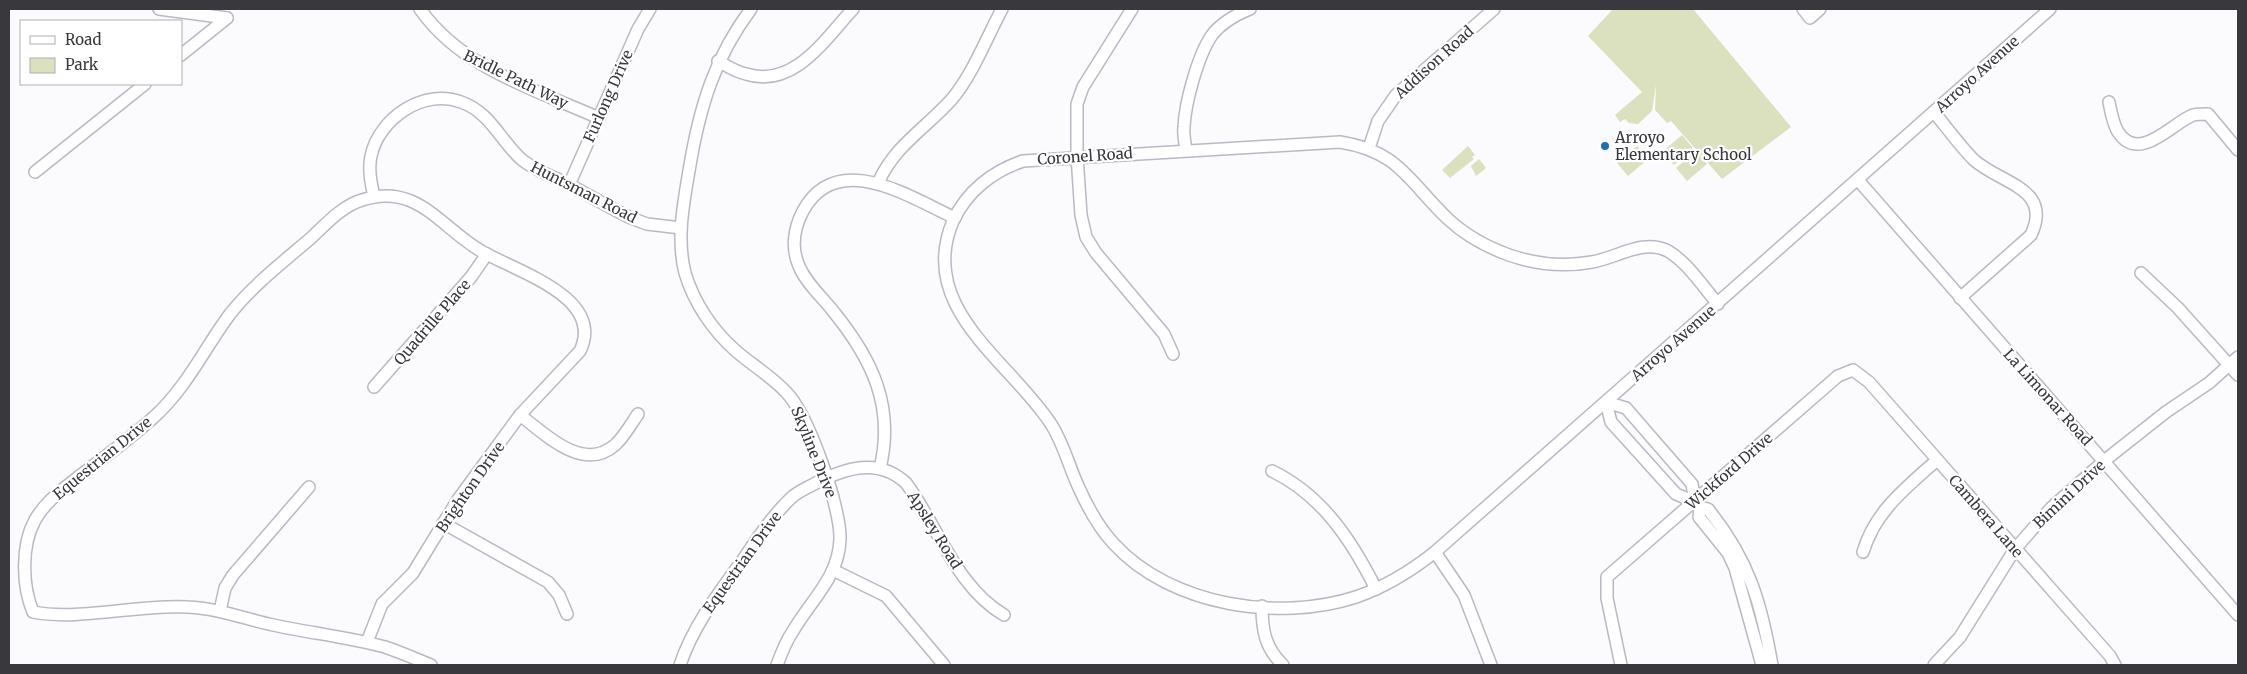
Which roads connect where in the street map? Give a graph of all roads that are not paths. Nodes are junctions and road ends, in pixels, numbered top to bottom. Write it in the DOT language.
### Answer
graph roads {
  1 [pos="159,9"];
  2 [pos="420,9"];
  3 [pos="650,9"];
  4 [pos="751,9"];
  5 [pos="853,9"];
  6 [pos="1002,9"];
  7 [pos="1132,9"];
  8 [pos="1250,9"];
  9 [pos="1494,9"];
  10 [pos="1820,9"];
  11 [pos="2050,9"];
  12 [pos="1806,13"];
  13 [pos="182,54"];
  14 [pos="718,61"];
  15 [pos="144,85"];
  16 [pos="2109,102"];
  17 [pos="1934,112"];
  18 [pos="599,118"];
  19 [pos="1369,148"];
  20 [pos="1186,150"];
  21 [pos="2238,150"];
  22 [pos="1077,156"];
  23 [pos="35,172"];
  24 [pos="1858,180"];
  25 [pos="878,183"];
  26 [pos="569,185"];
  27 [pos="374,197"];
  28 [pos="954,218"];
  29 [pos="680,228"];
  30 [pos="487,254"];
  31 [pos="2141,273"];
  32 [pos="1960,298"];
  33 [pos="1718,304"];
  34 [pos="1173,354"];
  35 [pos="2238,357"];
  36 [pos="2230,365"];
  37 [pos="1853,370"];
  38 [pos="2238,375"];
  39 [pos="374,387"];
  40 [pos="1606,402"];
  41 [pos="638,414"];
  42 [pos="520,415"];
  43 [pos="1938,460"];
  44 [pos="2104,461"];
  45 [pos="880,468"];
  46 [pos="1272,470"];
  47 [pos="826,478"];
  48 [pos="309,487"];
  49 [pos="1697,506"];
  50 [pos="443,523"];
  51 [pos="2015,549"];
  52 [pos="1435,552"];
  53 [pos="1863,552"];
  54 [pos="833,570"];
  55 [pos="1376,589"];
  56 [pos="1262,606"];
  57 [pos="220,611"];
  58 [pos="568,614"];
  59 [pos="1004,615"];
  60 [pos="2238,615"];
  61 [pos="366,642"];
  62 [pos="430,665"];
  63 [pos="680,665"];
  64 [pos="777,665"];
  65 [pos="944,665"];
  66 [pos="1283,665"];
  67 [pos="1492,665"];
  68 [pos="1621,665"];
  69 [pos="1762,665"];
  70 [pos="1772,665"];
  71 [pos="1934,665"];
  72 [pos="2115,665"];
  1 -- 13 [label="street"];
  2 -- 18 [label="street, Bridle Path Way"];
  3 -- 18 [label="street, Furlong Drive"];
  4 -- 14 [label="street, Skyline Drive"];
  5 -- 14 [label="street"];
  6 -- 25 [label="street"];
  7 -- 22 [label="street"];
  8 -- 20 [label="street"];
  9 -- 19 [label="street, Addison Road"];
  10 -- 12 [label="street"];
  11 -- 17 [label="street, Arroyo Avenue"];
  14 -- 29 [label="street, Skyline Drive"];
  15 -- 23 [label="street"];
  16 -- 21 [label="street"];
  17 -- 24 [label="street, Arroyo Avenue"];
  17 -- 32 [label="street"];
  18 -- 26 [label="street, Furlong Drive"];
  19 -- 20 [label="street, Coronel Road"];
  19 -- 33 [label="street, Coronel Road"];
  20 -- 22 [label="street, Coronel Road"];
  22 -- 28 [label="street, Coronel Road"];
  22 -- 34 [label="street"];
  24 -- 32 [label="street, La Limonar Road"];
  24 -- 33 [label="street, Arroyo Avenue"];
  25 -- 28 [label="street"];
  25 -- 45 [label="street"];
  26 -- 27 [label="street, Huntsman Road"];
  26 -- 29 [label="street, Huntsman Road"];
  27 -- 30 [label="street"];
  27 -- 57 [label="street, Equestrian Drive"];
  28 -- 56 [label="street, Coronel Road"];
  29 -- 47 [label="street, Skyline Drive"];
  30 -- 39 [label="street, Quadrille Place"];
  30 -- 42 [label="street, Brighton Drive"];
  31 -- 36 [label="street"];
  32 -- 44 [label="street, La Limonar Road"];
  33 -- 40 [label="street, Arroyo Avenue"];
  35 -- 36 [label="street, Bimini Drive"];
  36 -- 38 [label="street"];
  36 -- 44 [label="street, Bimini Drive"];
  37 -- 43 [label="street, Cambera Lane"];
  37 -- 49 [label="street, Wickford Drive"];
  40 -- 49 [label="street"];
  40 -- 49 [label="street"];
  40 -- 52 [label="street, Arroyo Avenue"];
  41 -- 42 [label="street"];
  42 -- 50 [label="street, Brighton Drive"];
  43 -- 51 [label="street, Cambera Lane"];
  43 -- 53 [label="street"];
  44 -- 51 [label="street, Bimini Drive"];
  44 -- 60 [label="street, La Limonar Road"];
  45 -- 47 [label="street, Apsley Road"];
  45 -- 59 [label="street, Apsley Road"];
  46 -- 55 [label="street"];
  47 -- 54 [label="street, Skyline Drive"];
  47 -- 63 [label="street, Equestrian Drive"];
  48 -- 57 [label="street"];
  49 -- 68 [label="street, Wickford Drive"];
  49 -- 69 [label="street"];
  49 -- 70 [label="street"];
  50 -- 58 [label="street"];
  50 -- 61 [label="street, Brighton Drive"];
  51 -- 71 [label="street, Bimini Drive"];
  51 -- 72 [label="street, Cambera Lane"];
  52 -- 55 [label="street, Arroyo Avenue"];
  52 -- 67 [label="street"];
  54 -- 64 [label="street, Skyline Drive"];
  54 -- 65 [label="street"];
  55 -- 56 [label="street, Arroyo Avenue"];
  56 -- 66 [label="street"];
  57 -- 61 [label="street, Equestrian Drive"];
  61 -- 62 [label="street, Equestrian Drive"];
}
